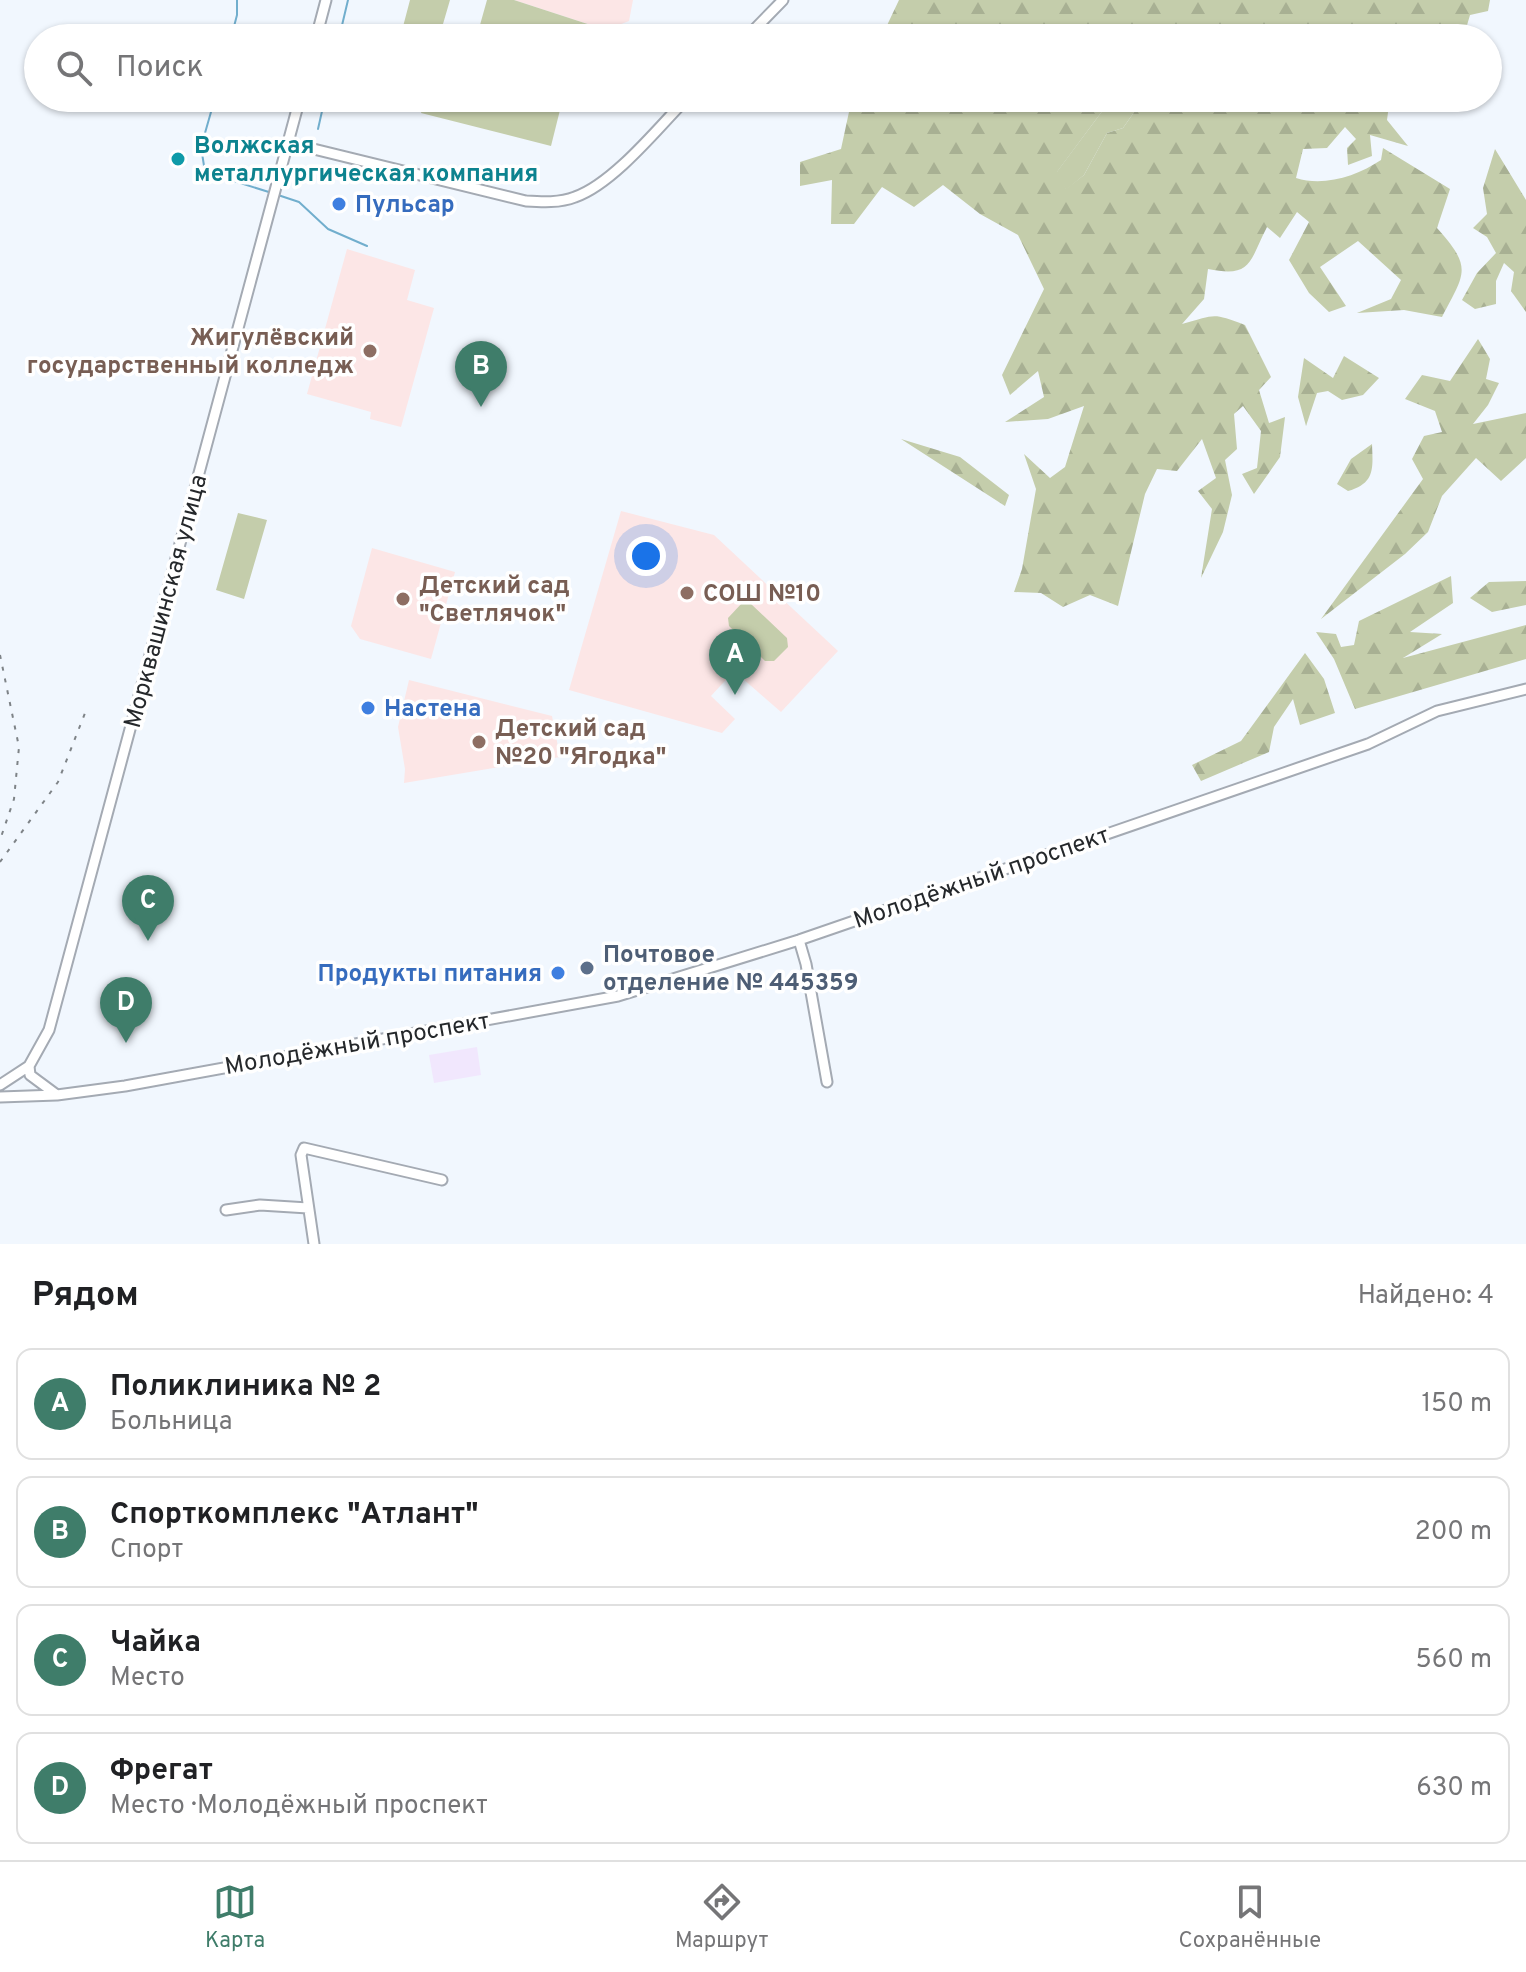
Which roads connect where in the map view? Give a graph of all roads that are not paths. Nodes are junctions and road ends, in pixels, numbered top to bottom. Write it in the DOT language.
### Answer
graph roads {
  1 [pos="326,0"];
  2 [pos="783,0"];
  3 [pos="320,24"];
  4 [pos="760,24"];
  5 [pos="297,112"];
  6 [pos="673,112"];
  7 [pos="289,143"];
  8 [pos="1526,689"];
  9 [pos="799,940"];
  10 [pos="29,1066"];
  11 [pos="827,1082"];
  12 [pos="0,1085"];
  13 [pos="57,1095"];
  14 [pos="0,1097"];
  15 [pos="442,1180"];
  16 [pos="308,1208"];
  17 [pos="226,1210"];
  18 [pos="314,1244"];
  1 -- 3 [label="street"];
  2 -- 4 [label="street"];
  5 -- 7 [label="street, Морквашинская улица"];
  6 -- 7 [label="street"];
  7 -- 10 [label="street, Морквашинская улица"];
  8 -- 9 [label="street, Молодёжный проспект"];
  9 -- 11 [label="street"];
  9 -- 13 [label="street, Молодёжный проспект"];
  10 -- 12 [label="street, Морквашинская улица"];
  10 -- 13 [label="street"];
  13 -- 14 [label="street, Молодёжный проспект"];
  15 -- 16 [label="street"];
  16 -- 17 [label="street"];
  16 -- 18 [label="street"];
}
